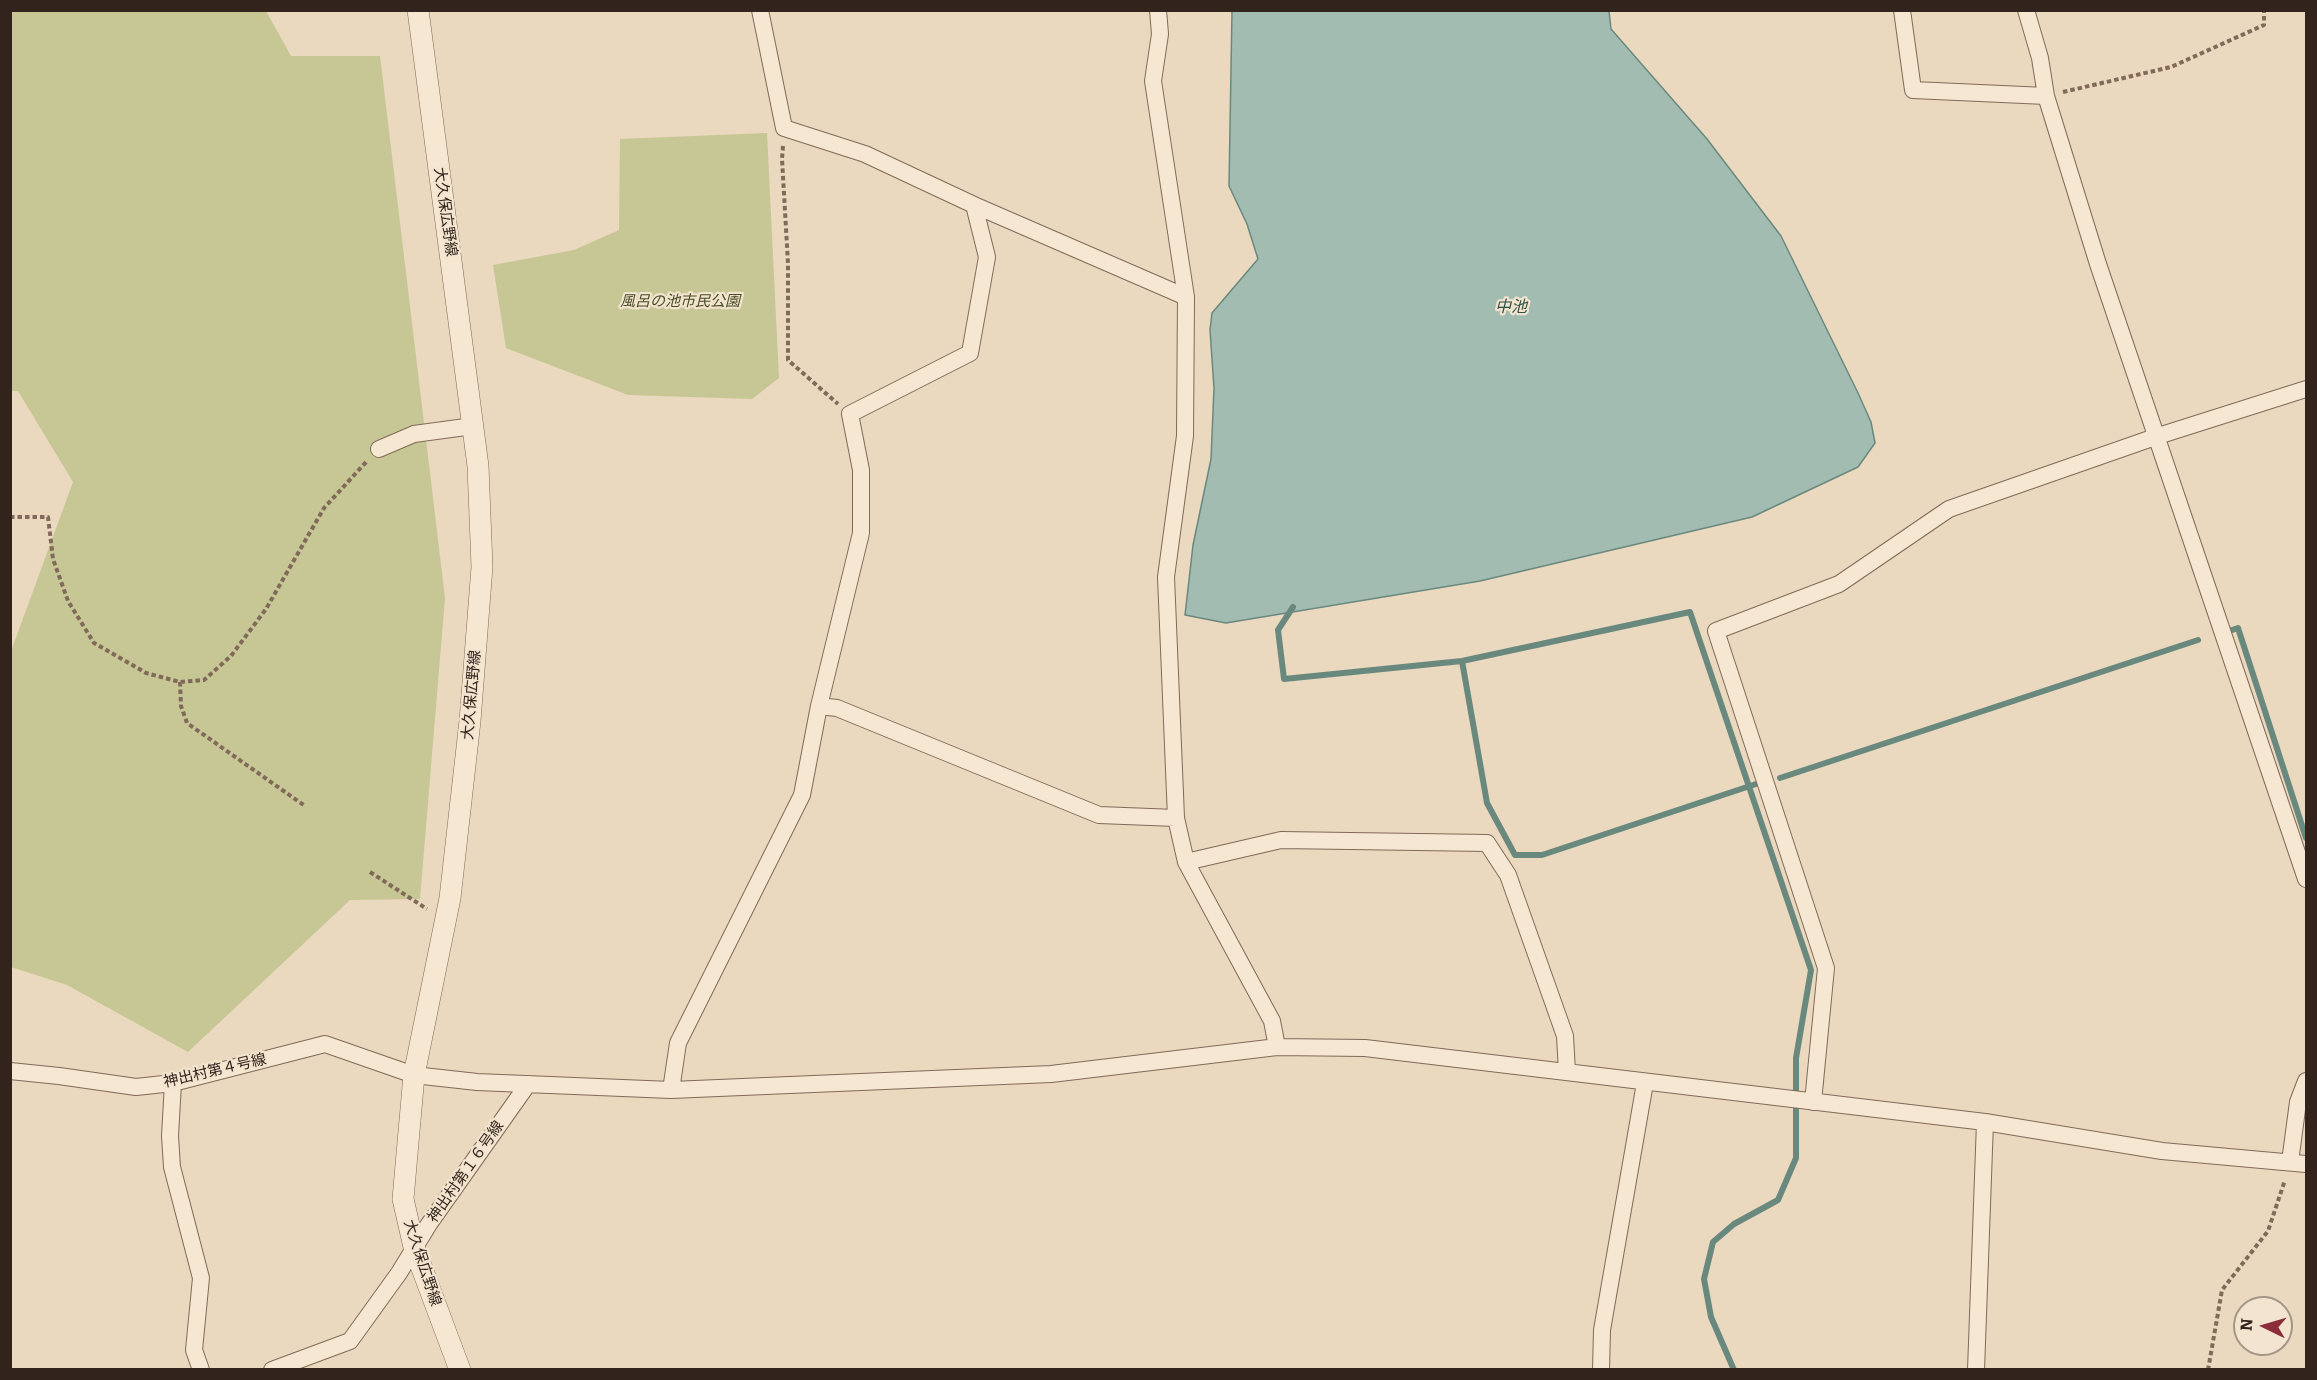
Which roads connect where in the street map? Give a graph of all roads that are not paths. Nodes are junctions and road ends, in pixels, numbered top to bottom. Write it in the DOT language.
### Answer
graph roads {
  1 [pos="418,10"];
  2 [pos="760,10"];
  3 [pos="1158,10"];
  4 [pos="1902,10"];
  5 [pos="2026,10"];
  6 [pos="2046,96"];
  7 [pos="974,205"];
  8 [pos="1186,297"];
  9 [pos="2307,389"];
  10 [pos="473,426"];
  11 [pos="2158,436"];
  12 [pos="379,448"];
  13 [pos="819,706"];
  14 [pos="1176,818"];
  15 [pos="1186,862"];
  16 [pos="2307,879"];
  17 [pos="1277,1047"];
  18 [pos="10,1071"];
  19 [pos="1567,1072"];
  20 [pos="414,1076"];
  21 [pos="2307,1082"];
  22 [pos="173,1083"];
  23 [pos="1645,1083"];
  24 [pos="528,1084"];
  25 [pos="671,1090"];
  26 [pos="1813,1102"];
  27 [pos="1985,1122"];
  28 [pos="2299,1163"];
  29 [pos="414,1247"];
  30 [pos="201,1370"];
  31 [pos="272,1370"];
  32 [pos="460,1370"];
  33 [pos="1601,1370"];
  34 [pos="1976,1370"];
  1 -- 10 [label="street, 大久保広野線"];
  2 -- 7 [label="street"];
  3 -- 8 [label="street"];
  4 -- 6 [label="street"];
  5 -- 6 [label="street"];
  6 -- 11 [label="street"];
  7 -- 8 [label="street"];
  7 -- 13 [label="street"];
  8 -- 14 [label="street"];
  9 -- 11 [label="street"];
  10 -- 12 [label="street"];
  10 -- 20 [label="street, 大久保広野線"];
  11 -- 16 [label="street"];
  11 -- 26 [label="street"];
  13 -- 14 [label="street"];
  13 -- 25 [label="street"];
  14 -- 15 [label="street"];
  15 -- 17 [label="street"];
  15 -- 19 [label="street"];
  17 -- 19 [label="street, 神出村第４号線"];
  17 -- 25 [label="street, 神出村第４号線"];
  18 -- 22 [label="street, 神出村第４号線"];
  19 -- 23 [label="street, 神出村第４号線"];
  20 -- 22 [label="street, 神出村第４号線"];
  20 -- 24 [label="street, 神出村第４号線"];
  20 -- 29 [label="street, 大久保広野線"];
  21 -- 28 [label="street"];
  22 -- 30 [label="street"];
  23 -- 26 [label="street, 神出村第４号線"];
  23 -- 33 [label="street"];
  24 -- 25 [label="street, 神出村第４号線"];
  24 -- 29 [label="street, 神出村第１６号線"];
  26 -- 27 [label="street, 神出村第４号線"];
  27 -- 28 [label="street, 神出村第４号線"];
  27 -- 34 [label="street"];
  29 -- 31 [label="street, 神出村第１６号線"];
  29 -- 32 [label="street, 大久保広野線"];
}
